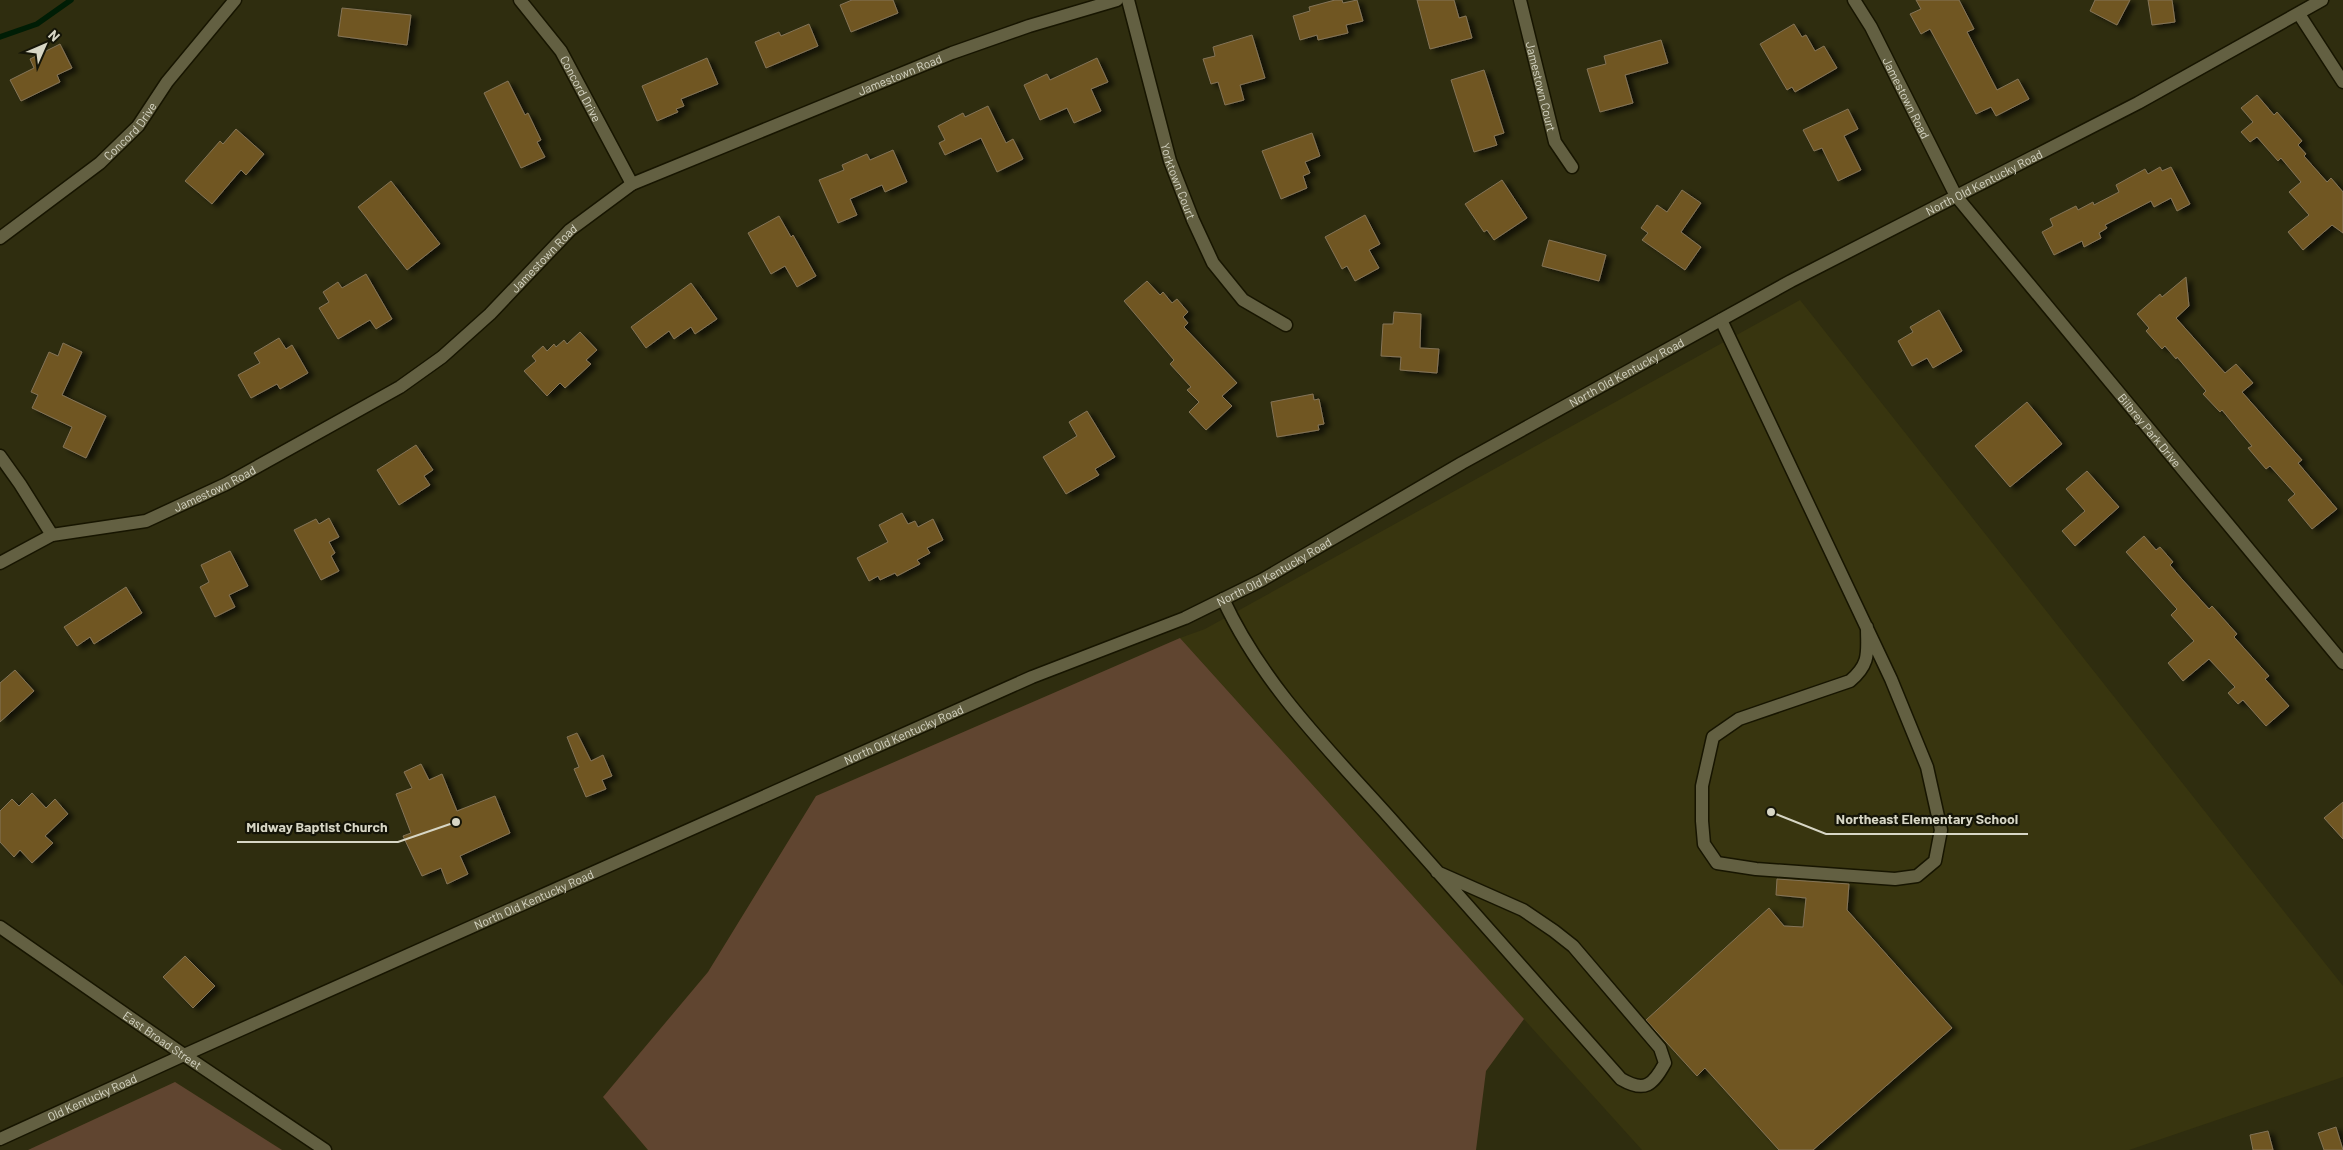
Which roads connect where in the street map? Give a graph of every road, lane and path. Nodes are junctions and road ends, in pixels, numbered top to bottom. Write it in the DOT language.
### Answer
graph roads {
  1 [pos="235,0"];
  2 [pos="520,0"];
  3 [pos="1117,0"];
  4 [pos="1128,0"];
  5 [pos="1520,0"];
  6 [pos="1854,0"];
  7 [pos="2322,0"];
  8 [pos="2299,14"];
  9 [pos="2343,82"];
  10 [pos="1572,168"];
  11 [pos="632,184"];
  12 [pos="1956,196"];
  13 [pos="0,238"];
  14 [pos="1721,320"];
  15 [pos="1286,325"];
  16 [pos="0,456"];
  17 [pos="52,535"];
  18 [pos="0,563"];
  19 [pos="1223,599"];
  20 [pos="1867,627"];
  21 [pos="2343,664"];
  22 [pos="1437,872"];
  23 [pos="0,927"];
  24 [pos="184,1055"];
  25 [pos="0,1139"];
  26 [pos="325,1150"];
  1 -- 13 [label="street, Concord Drive"];
  2 -- 11 [label="street, Concord Drive"];
  3 -- 11 [label="street, Jamestown Road"];
  4 -- 15 [label="street, Yorktown Court"];
  5 -- 10 [label="street, Jamestown Court"];
  6 -- 12 [label="street, Jamestown Road"];
  7 -- 8 [label="street, North Old Kentucky Road"];
  8 -- 9 [label="street"];
  8 -- 12 [label="street, North Old Kentucky Road"];
  11 -- 17 [label="street, Jamestown Road"];
  12 -- 14 [label="street, North Old Kentucky Road"];
  12 -- 21 [label="street, Bilbrey Park Drive"];
  14 -- 19 [label="street, North Old Kentucky Road"];
  14 -- 20 [label="street"];
  16 -- 17 [label="street"];
  17 -- 18 [label="street, Jamestown Road"];
  19 -- 22 [label="street"];
  19 -- 24 [label="street, North Old Kentucky Road"];
  20 -- 20 [label="street"];
  22 -- 22 [label="street"];
  23 -- 24 [label="street, East Broad Street"];
  24 -- 25 [label="street, Old Kentucky Road"];
  24 -- 26 [label="street, East Broad Street"];
}
